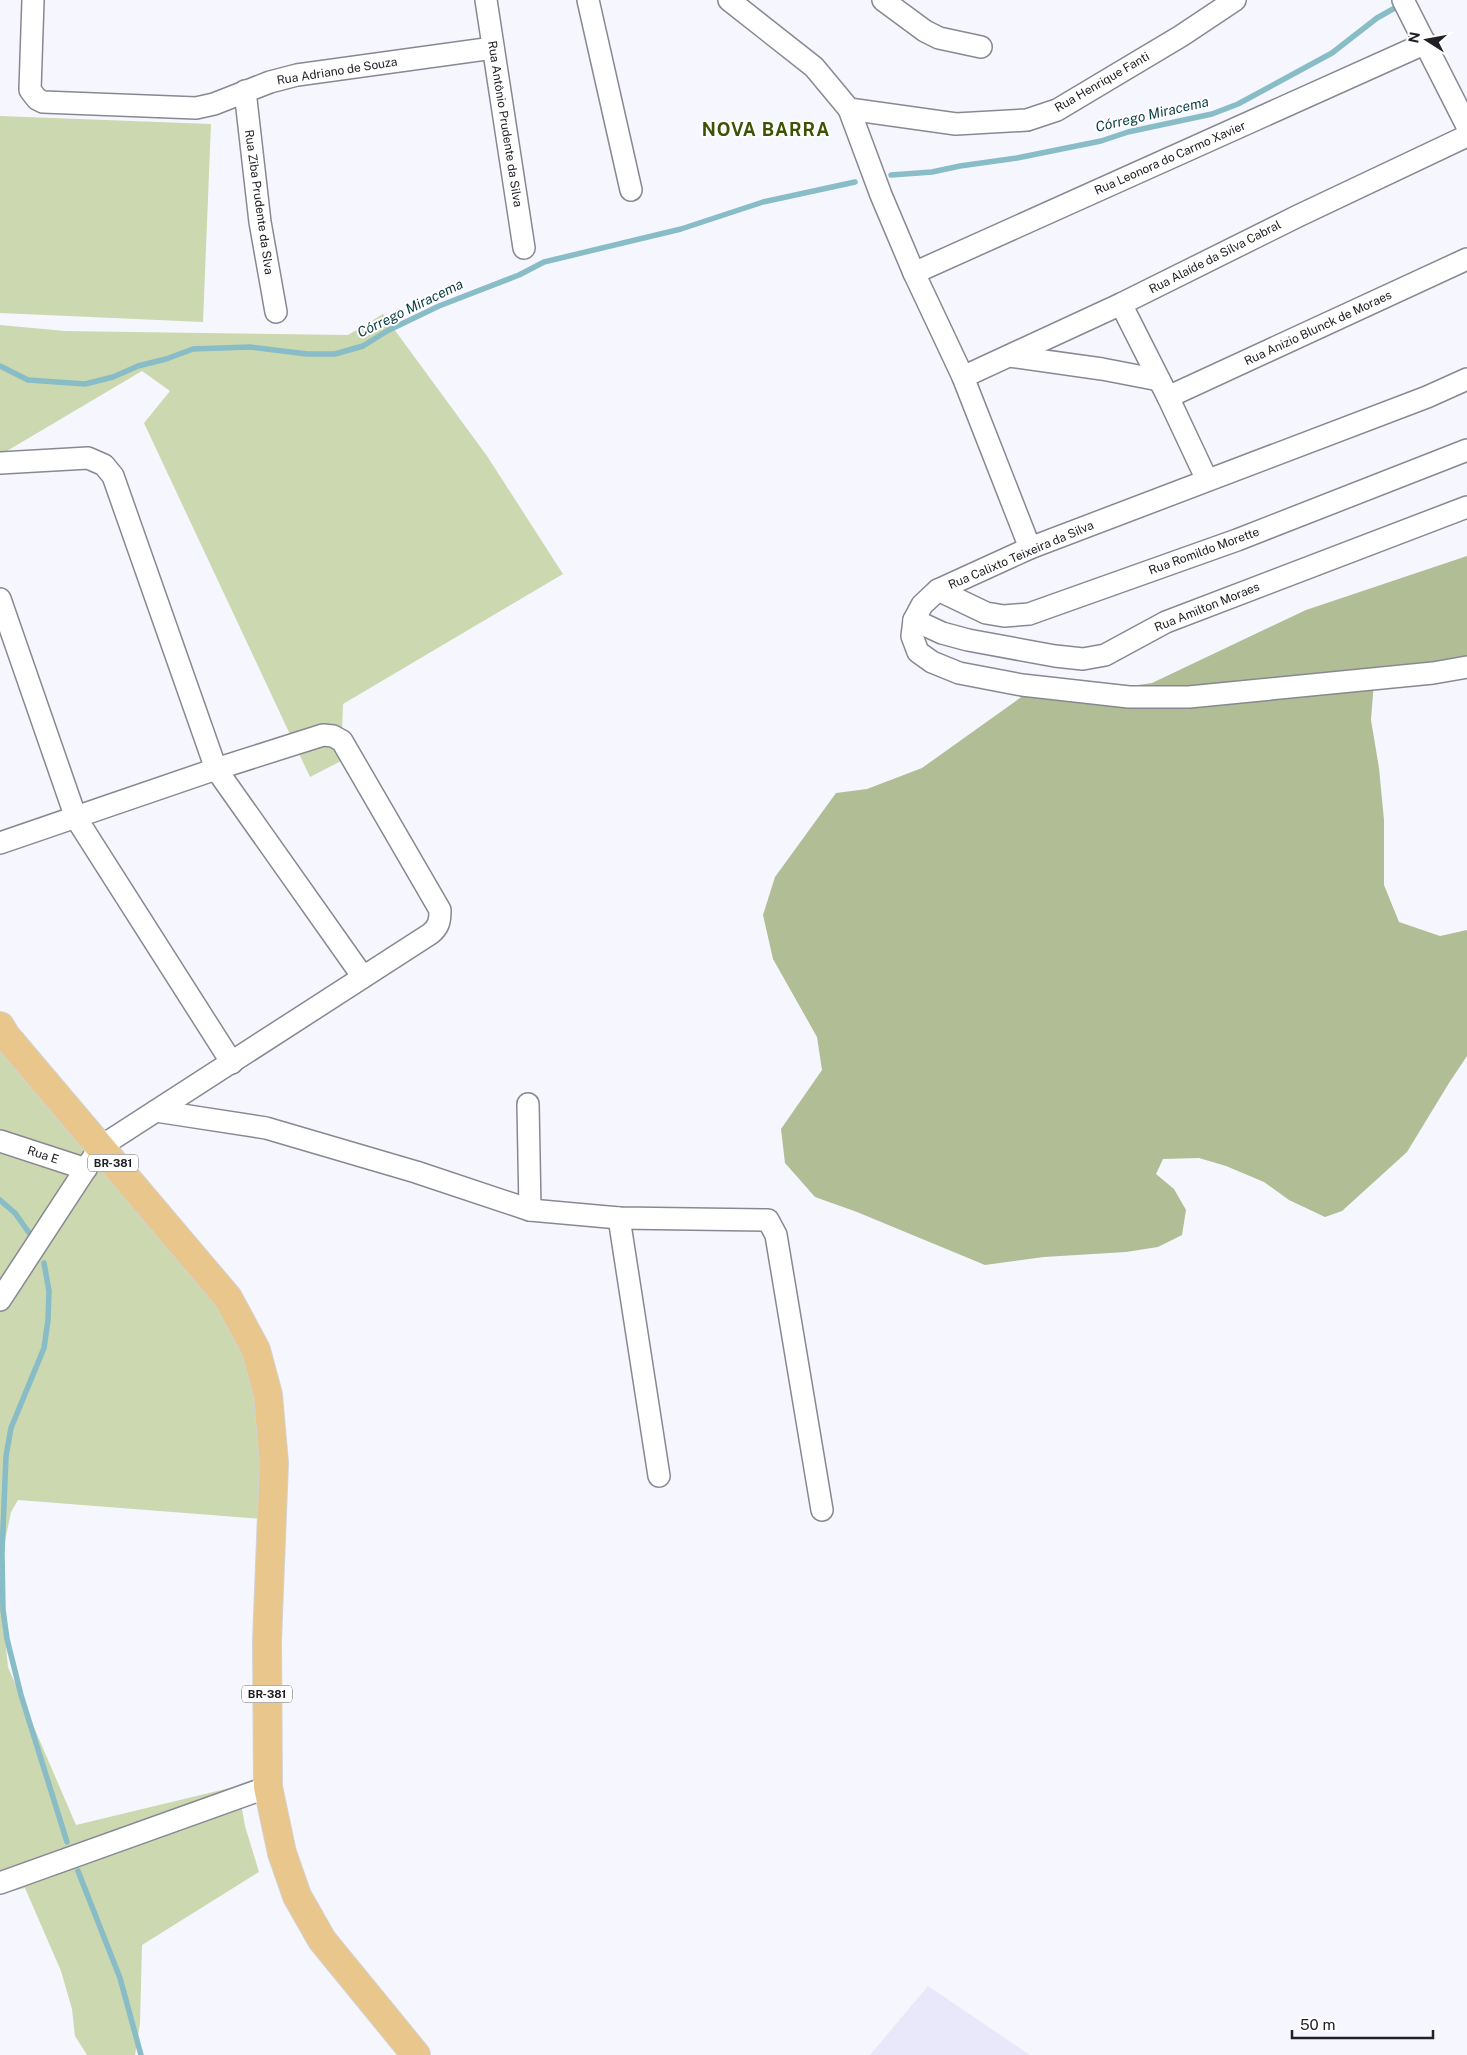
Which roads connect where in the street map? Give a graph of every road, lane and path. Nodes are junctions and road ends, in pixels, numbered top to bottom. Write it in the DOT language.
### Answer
graph roads {
  1 [pos="33,0"];
  2 [pos="486,0"];
  3 [pos="588,0"];
  4 [pos="729,0"];
  5 [pos="883,0"];
  6 [pos="1235,0"];
  7 [pos="1403,0"];
  8 [pos="1426,43"];
  9 [pos="981,47"];
  10 [pos="493,48"];
  11 [pos="245,91"];
  12 [pos="849,108"];
  13 [pos="1467,126"];
  14 [pos="1467,136"];
  15 [pos="631,190"];
  16 [pos="524,248"];
  17 [pos="1467,260"];
  18 [pos="914,273"];
  19 [pos="1121,304"];
  20 [pos="276,312"];
  21 [pos="1008,356"];
  22 [pos="963,377"];
  23 [pos="1467,379"];
  24 [pos="1163,388"];
  25 [pos="1467,450"];
  26 [pos="0,464"];
  27 [pos="1207,480"];
  28 [pos="1467,507"];
  29 [pos="1030,548"];
  30 [pos="938,590"];
  31 [pos="0,599"];
  32 [pos="914,620"];
  33 [pos="1467,667"];
  34 [pos="216,769"];
  35 [pos="76,818"];
  36 [pos="0,843"];
  37 [pos="363,977"];
  38 [pos="0,1026"];
  39 [pos="232,1063"];
  40 [pos="528,1104"];
  41 [pos="156,1111"];
  42 [pos="0,1141"];
  43 [pos="93,1158"];
  44 [pos="530,1210"];
  45 [pos="619,1218"];
  46 [pos="0,1300"];
  47 [pos="659,1476"];
  48 [pos="822,1510"];
  49 [pos="268,1787"];
  50 [pos="0,1883"];
  51 [pos="416,2055"];
  1 -- 11 [label="street, Rua Adriano de Souza"];
  2 -- 10 [label="street, Rua Antônio Prudente da Silva"];
  3 -- 15 [label="street"];
  4 -- 12 [label="street"];
  5 -- 9 [label="street"];
  6 -- 12 [label="street, Rua Henrique Fanti"];
  7 -- 8 [label="street"];
  8 -- 13 [label="street"];
  8 -- 18 [label="street, Rua Leonora do Carmo Xavier"];
  10 -- 11 [label="street, Rua Adriano de Souza"];
  10 -- 16 [label="street, Rua Antônio Prudente da Silva"];
  11 -- 20 [label="street, Rua Ziba Prudente da Slva"];
  12 -- 18 [label="street"];
  14 -- 19 [label="street, Rua Alaíde da Silva Cabral"];
  17 -- 24 [label="street, Rua Anizio Blunck de Moraes"];
  18 -- 22 [label="street"];
  19 -- 21 [label="street, Rua Alaíde da Silva Cabral"];
  19 -- 24 [label="street"];
  21 -- 22 [label="street, Rua Alaíde da Silva Cabral"];
  21 -- 24 [label="street"];
  22 -- 29 [label="street"];
  23 -- 27 [label="street, Rua Calixto Teixeira da Silva"];
  24 -- 27 [label="street"];
  25 -- 30 [label="street, Rua Romildo Morette"];
  26 -- 34 [label="street"];
  27 -- 29 [label="street, Rua Calixto Teixeira da Silva"];
  28 -- 32 [label="street, Rua Amilton Moraes"];
  29 -- 30 [label="street, Rua Calixto Teixeira da Silva"];
  30 -- 32 [label="street, Rua Calixto Teixeira da Silva"];
  31 -- 35 [label="street"];
  32 -- 33 [label="street"];
  34 -- 35 [label="street"];
  34 -- 37 [label="street"];
  34 -- 37 [label="street"];
  35 -- 36 [label="street"];
  35 -- 39 [label="street"];
  37 -- 39 [label="street"];
  38 -- 43 [label="main road, BR-381"];
  39 -- 41 [label="street"];
  40 -- 44 [label="street"];
  41 -- 43 [label="street"];
  41 -- 44 [label="street"];
  42 -- 43 [label="street, Rua E"];
  43 -- 46 [label="street"];
  43 -- 49 [label="main road, BR-381"];
  44 -- 45 [label="street"];
  45 -- 47 [label="street"];
  45 -- 48 [label="street"];
  49 -- 50 [label="street"];
  49 -- 51 [label="main road, BR-381"];
}
